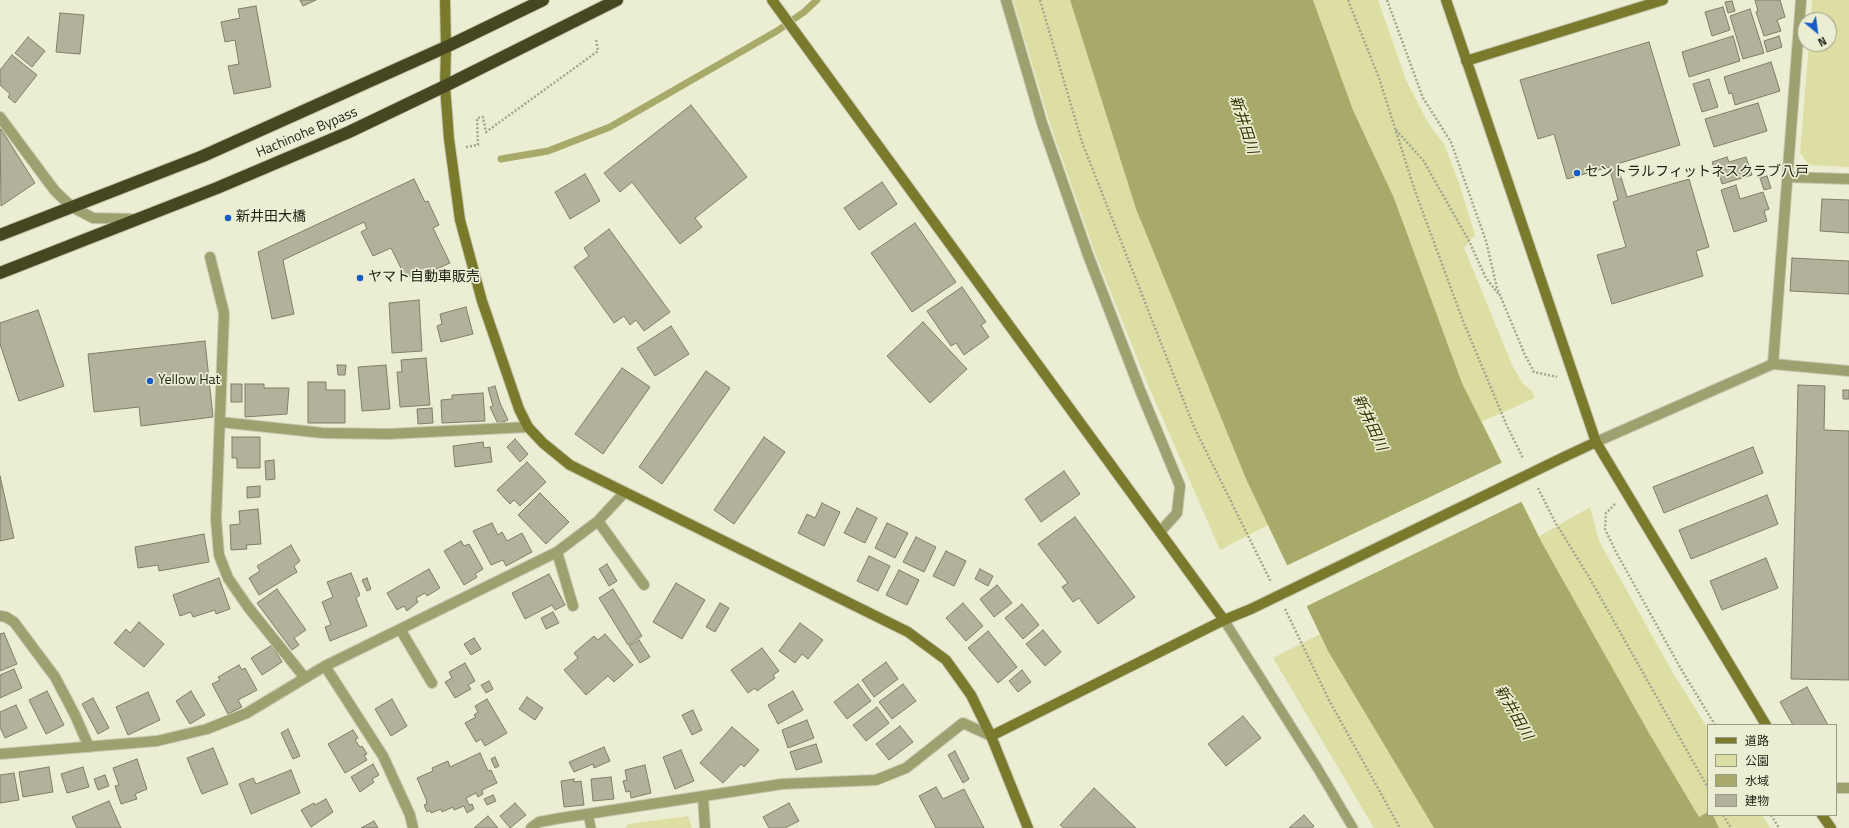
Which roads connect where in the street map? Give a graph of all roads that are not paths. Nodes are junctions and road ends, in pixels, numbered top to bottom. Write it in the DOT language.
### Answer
graph roads {
  1 [pos="445,0"];
  2 [pos="543,0"];
  3 [pos="617,0"];
  4 [pos="772,0"];
  5 [pos="1006,0"];
  6 [pos="1446,0"];
  7 [pos="1663,0"];
  8 [pos="1801,0"];
  9 [pos="446,48"];
  10 [pos="1466,61"];
  11 [pos="445,86"];
  12 [pos="0,117"];
  13 [pos="1787,177"];
  14 [pos="1849,179"];
  15 [pos="72,208"];
  16 [pos="138,219"];
  17 [pos="0,235"];
  18 [pos="210,257"];
  19 [pos="0,273"];
  20 [pos="1773,364"];
  21 [pos="1849,371"];
  22 [pos="220,422"];
  23 [pos="528,427"];
  24 [pos="1596,442"];
  25 [pos="624,492"];
  26 [pos="598,521"];
  27 [pos="1160,532"];
  28 [pos="557,552"];
  29 [pos="644,585"];
  30 [pos="573,606"];
  31 [pos="0,616"];
  32 [pos="1224,620"];
  33 [pos="400,629"];
  34 [pos="325,666"];
  35 [pos="305,678"];
  36 [pos="432,683"];
  37 [pos="1765,724"];
  38 [pos="991,736"];
  39 [pos="89,747"];
  40 [pos="0,754"];
  41 [pos="1837,788"];
  42 [pos="1849,788"];
  43 [pos="703,796"];
  44 [pos="588,814"];
  45 [pos="1823,816"];
  46 [pos="413,828"];
  47 [pos="531,828"];
  48 [pos="591,828"];
  49 [pos="705,828"];
  50 [pos="1028,828"];
  51 [pos="1353,828"];
  52 [pos="1831,828"];
  1 -- 9 [label="street"];
  2 -- 9 [label="highway, Hachinohe Bypass"];
  3 -- 11 [label="highway, Hachinohe Bypass"];
  4 -- 27 [label="street"];
  5 -- 27 [label="street"];
  6 -- 10 [label="street"];
  7 -- 10 [label="street"];
  8 -- 13 [label="street"];
  9 -- 11 [label="street"];
  9 -- 15 [label="highway, Hachinohe Bypass"];
  10 -- 24 [label="street"];
  11 -- 16 [label="highway, Hachinohe Bypass"];
  11 -- 23 [label="street"];
  12 -- 15 [label="street"];
  13 -- 14 [label="street"];
  13 -- 20 [label="street"];
  15 -- 16 [label="street"];
  15 -- 17 [label="highway, Hachinohe Bypass"];
  16 -- 19 [label="highway, Hachinohe Bypass"];
  18 -- 22 [label="street"];
  20 -- 21 [label="street"];
  20 -- 24 [label="street"];
  22 -- 23 [label="street"];
  22 -- 35 [label="street"];
  23 -- 25 [label="street"];
  24 -- 32 [label="street, bridge"];
  24 -- 37 [label="street"];
  25 -- 26 [label="street"];
  25 -- 38 [label="street"];
  26 -- 28 [label="street"];
  26 -- 29 [label="street"];
  27 -- 32 [label="street"];
  28 -- 30 [label="street"];
  28 -- 33 [label="street"];
  31 -- 39 [label="street"];
  32 -- 38 [label="street"];
  32 -- 51 [label="lane"];
  33 -- 34 [label="street"];
  33 -- 36 [label="street"];
  34 -- 35 [label="street"];
  34 -- 46 [label="street"];
  35 -- 39 [label="street"];
  38 -- 43 [label="street"];
  38 -- 50 [label="street"];
  39 -- 40 [label="street"];
  41 -- 42 [label="street"];
  43 -- 44 [label="street"];
  43 -- 49 [label="street"];
  44 -- 47 [label="street"];
  44 -- 48 [label="lane"];
  45 -- 52 [label="street"];
}
